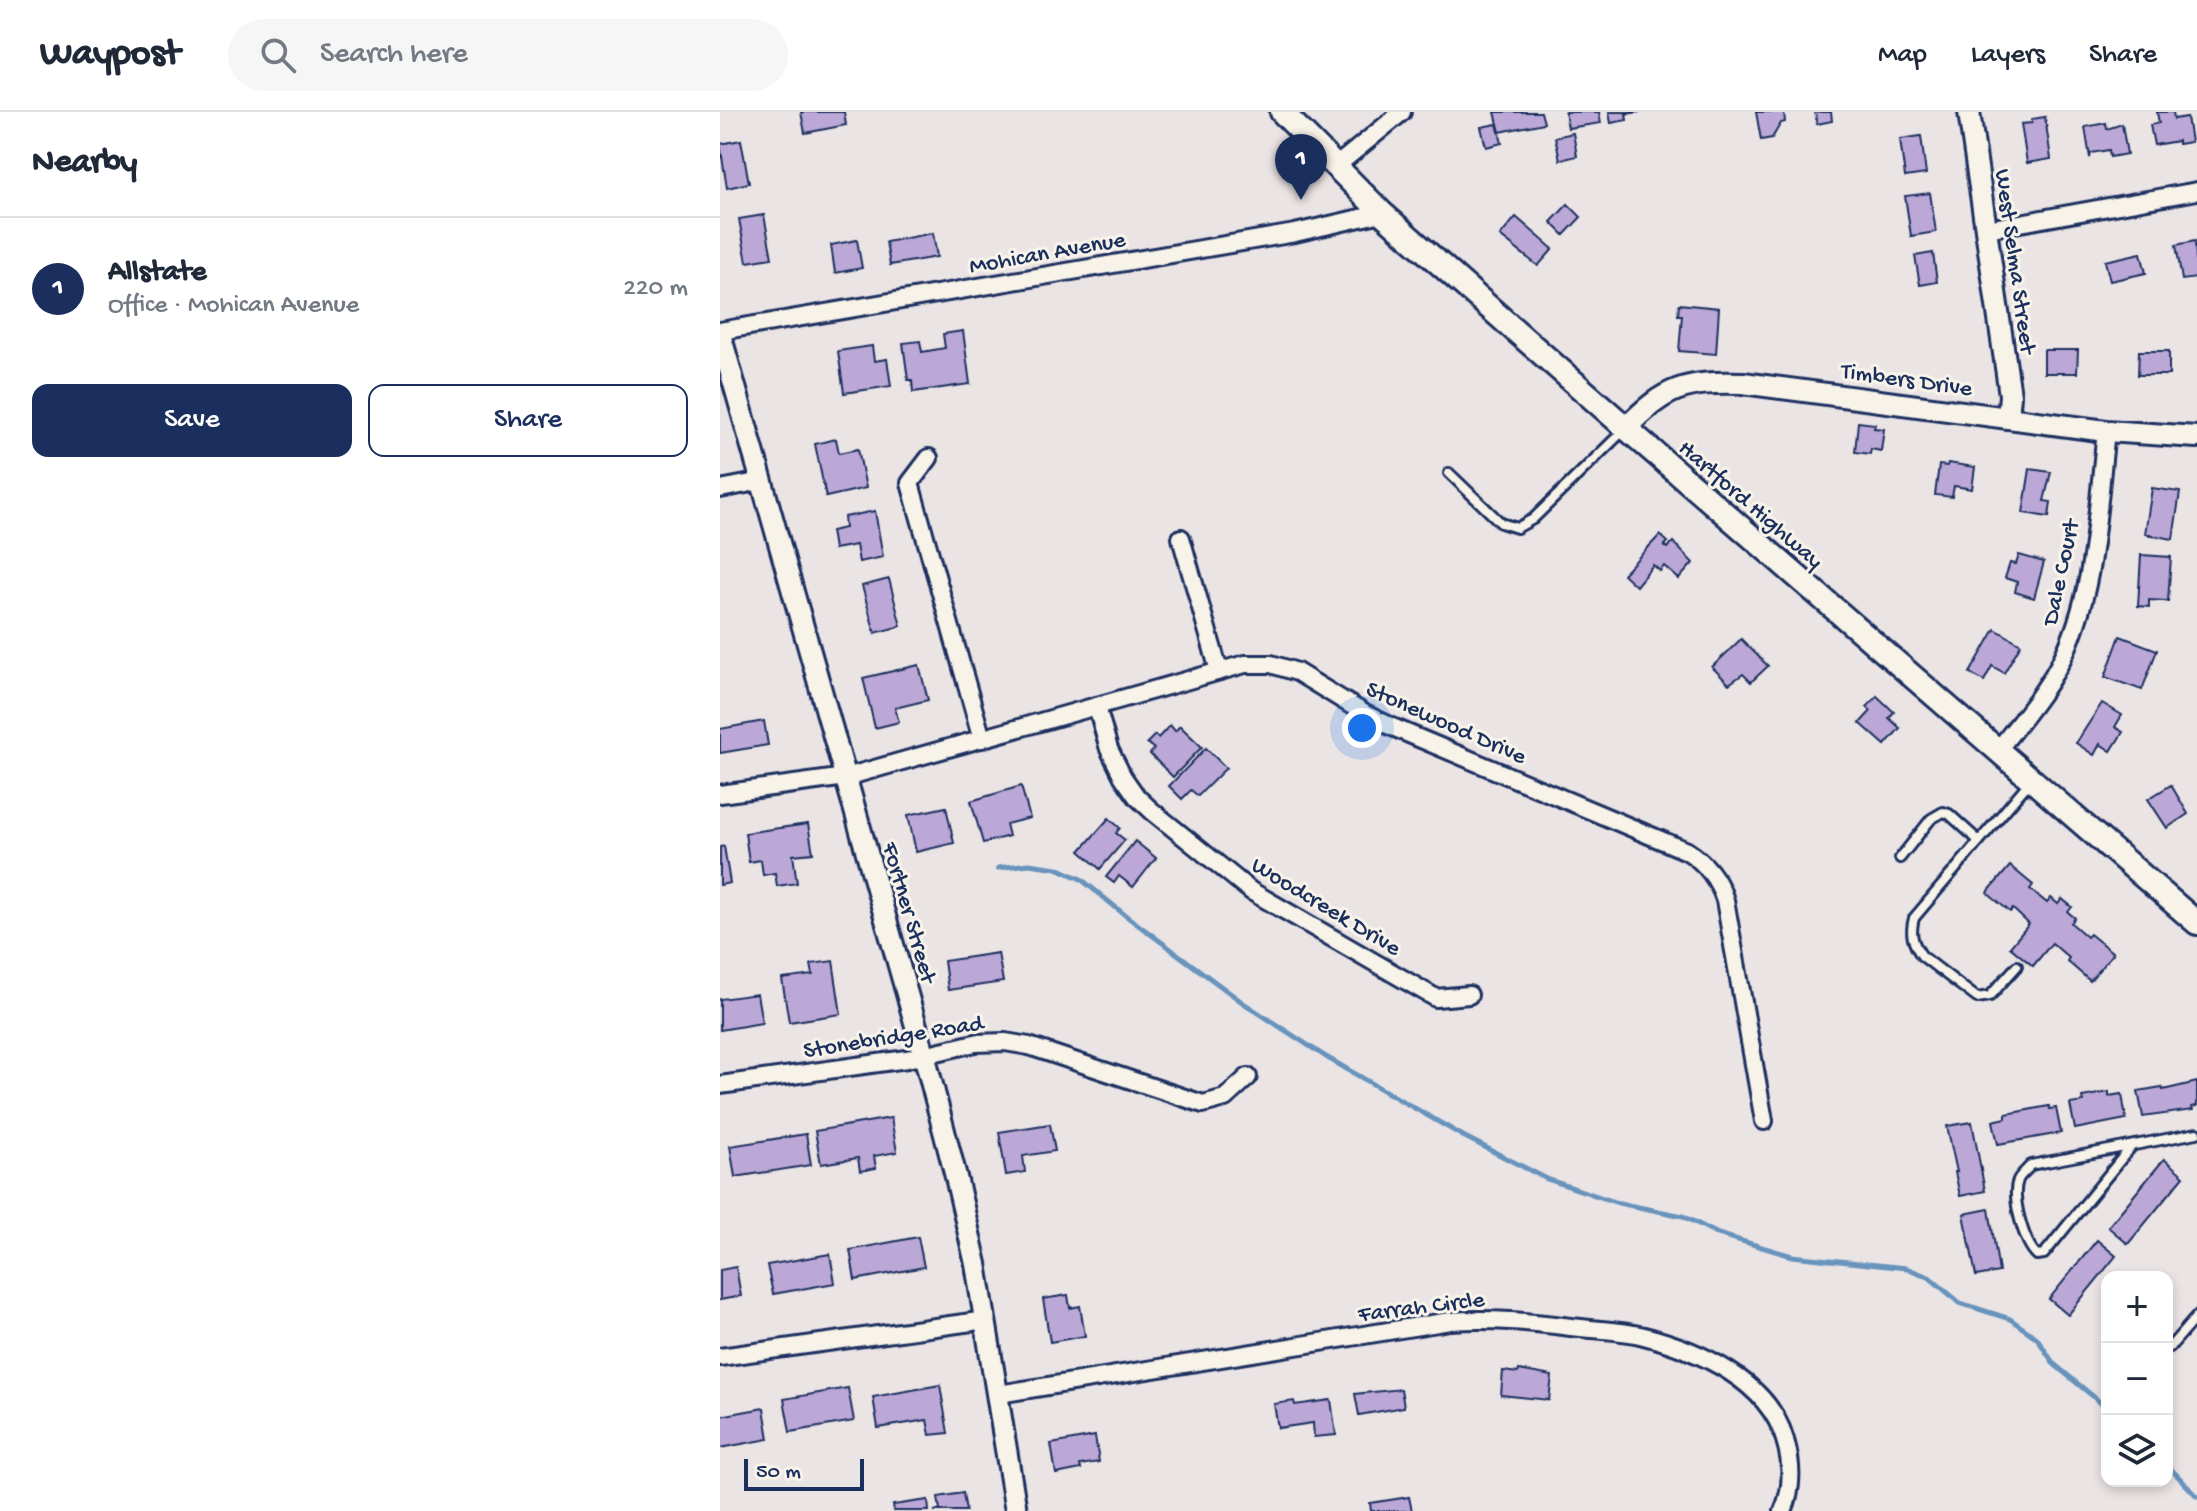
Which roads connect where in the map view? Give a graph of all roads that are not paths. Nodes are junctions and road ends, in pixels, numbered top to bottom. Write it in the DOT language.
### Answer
graph roads {
  1 [pos="1282,112"];
  2 [pos="1402,112"];
  3 [pos="1969,112"];
  4 [pos="1335,167"];
  5 [pos="2197,191"];
  6 [pos="1382,213"];
  7 [pos="1987,229"];
  8 [pos="720,333"];
  9 [pos="2008,418"];
  10 [pos="1626,428"];
  11 [pos="2106,431"];
  12 [pos="2197,437"];
  13 [pos="929,458"];
  14 [pos="1449,473"];
  15 [pos="762,481"];
  16 [pos="720,489"];
  17 [pos="1181,538"];
  18 [pos="1219,671"];
  19 [pos="1097,707"];
  20 [pos="982,739"];
  21 [pos="1998,750"];
  22 [pos="846,777"];
  23 [pos="2031,779"];
  24 [pos="720,794"];
  25 [pos="1979,841"];
  26 [pos="1900,858"];
  27 [pos="2197,923"];
  28 [pos="2017,966"];
  29 [pos="1469,995"];
  30 [pos="924,1054"];
  31 [pos="1248,1077"];
  32 [pos="720,1085"];
  33 [pos="1764,1121"];
  34 [pos="2197,1133"];
  35 [pos="2131,1147"];
  36 [pos="2197,1316"];
  37 [pos="986,1320"];
  38 [pos="2173,1344"];
  39 [pos="720,1357"];
  40 [pos="999,1394"];
  41 [pos="1016,1511"];
  42 [pos="1783,1511"];
  1 -- 4 [label="main road, Hartford Highway"];
  2 -- 4 [label="street"];
  3 -- 7 [label="street, West Selma Street"];
  4 -- 6 [label="main road, Hartford Highway"];
  5 -- 7 [label="street"];
  6 -- 8 [label="street, Mohican Avenue"];
  6 -- 10 [label="main road, Hartford Highway"];
  7 -- 9 [label="street, West Selma Street"];
  8 -- 15 [label="street, Fortner Street"];
  9 -- 10 [label="street, Timbers Drive"];
  9 -- 11 [label="street, Timbers Drive"];
  10 -- 14 [label="lane"];
  10 -- 21 [label="main road, Hartford Highway"];
  11 -- 12 [label="street, Timbers Drive"];
  11 -- 21 [label="street, Dale Court"];
  13 -- 20 [label="street"];
  15 -- 16 [label="street"];
  15 -- 22 [label="street, Fortner Street"];
  17 -- 18 [label="street"];
  18 -- 19 [label="street, Stonewood Drive"];
  18 -- 33 [label="street, Stonewood Drive"];
  19 -- 20 [label="street, Stonewood Drive"];
  19 -- 29 [label="street, Woodcreek Drive"];
  20 -- 22 [label="street, Stonewood Drive"];
  21 -- 23 [label="main road, Hartford Highway"];
  22 -- 24 [label="street, Stonewood Drive"];
  22 -- 30 [label="street, Fortner Street"];
  23 -- 25 [label="lane"];
  23 -- 27 [label="main road, Hartford Highway"];
  25 -- 26 [label="lane"];
  25 -- 28 [label="lane"];
  30 -- 31 [label="street, Stonebridge Road"];
  30 -- 32 [label="street, Stonebridge Road"];
  30 -- 37 [label="street, Fortner Street"];
  34 -- 35 [label="lane"];
  35 -- 35 [label="lane"];
  36 -- 38 [label="lane"];
  37 -- 39 [label="street"];
  37 -- 40 [label="street, Fortner Street"];
  40 -- 41 [label="street, Fortner Street"];
  40 -- 42 [label="street, Farrah Circle"];
}
